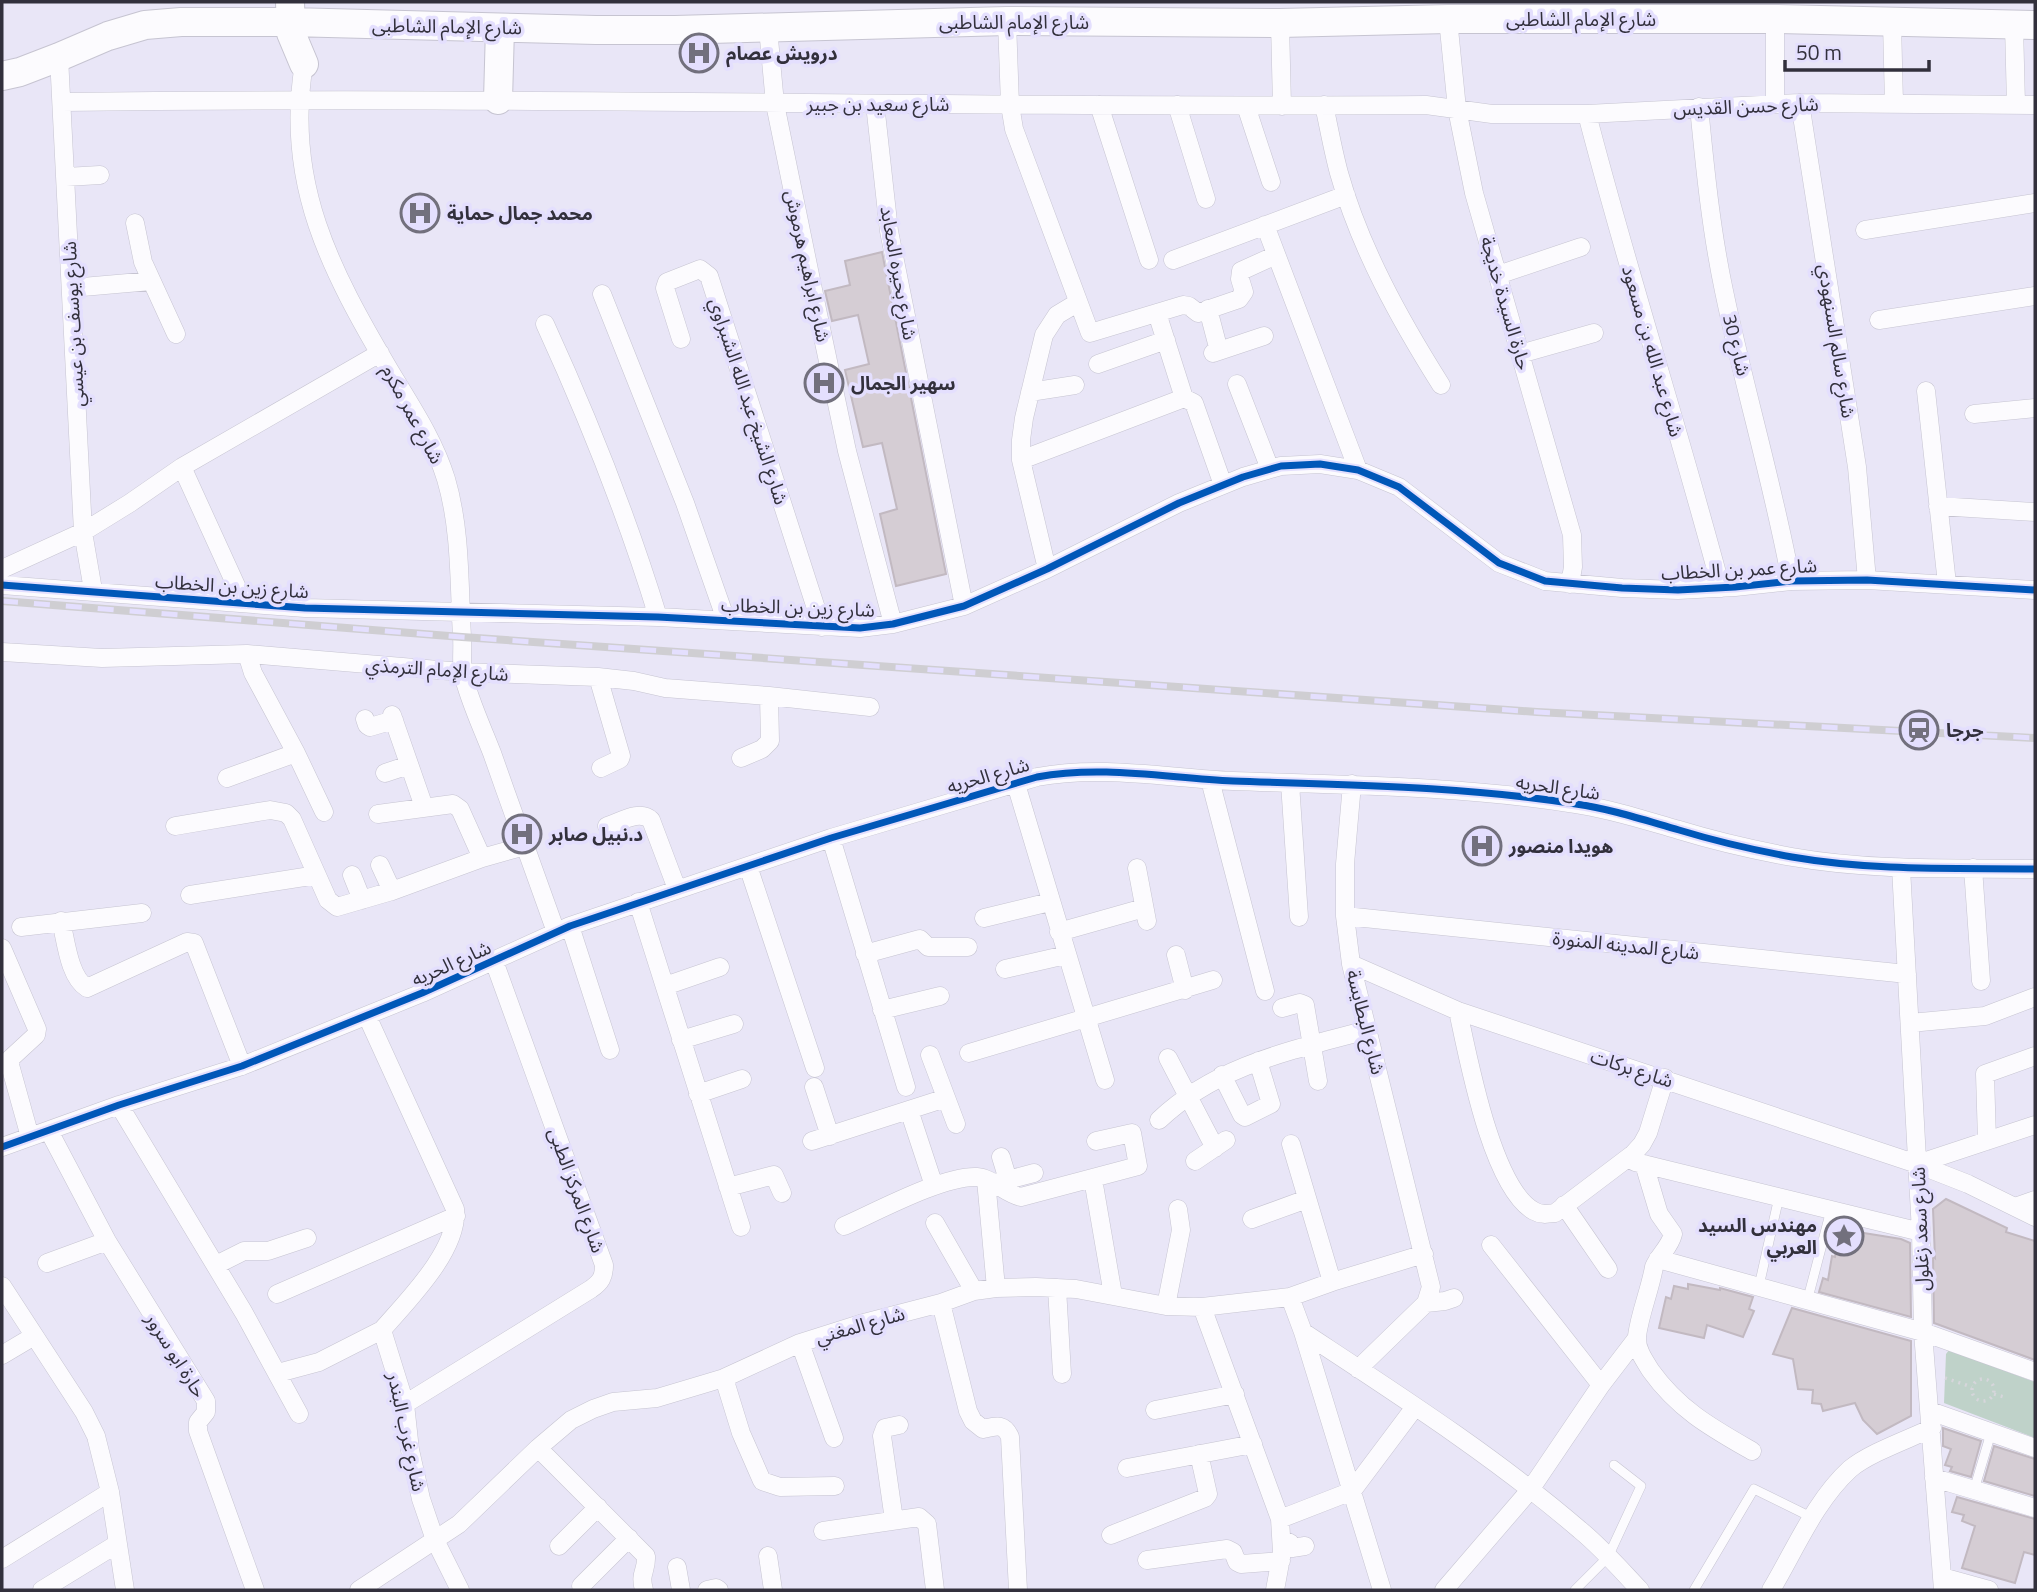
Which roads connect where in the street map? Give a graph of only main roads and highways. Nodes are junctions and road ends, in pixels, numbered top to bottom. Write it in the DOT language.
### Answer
graph roads {
  1 [pos="302,12"];
  2 [pos="2024,25"];
  3 [pos="500,27"];
  4 [pos="304,64"];
  5 [pos="2,76"];
  6 [pos="498,100"];
  1 -- 3 [label="main road, شارع الإمام الشاطبى"];
  1 -- 4 [label="main road"];
  1 -- 5 [label="main road, شارع الإمام الشاطبى"];
  2 -- 3 [label="main road, شارع الإمام الشاطبى"];
  3 -- 6 [label="main road"];
}
